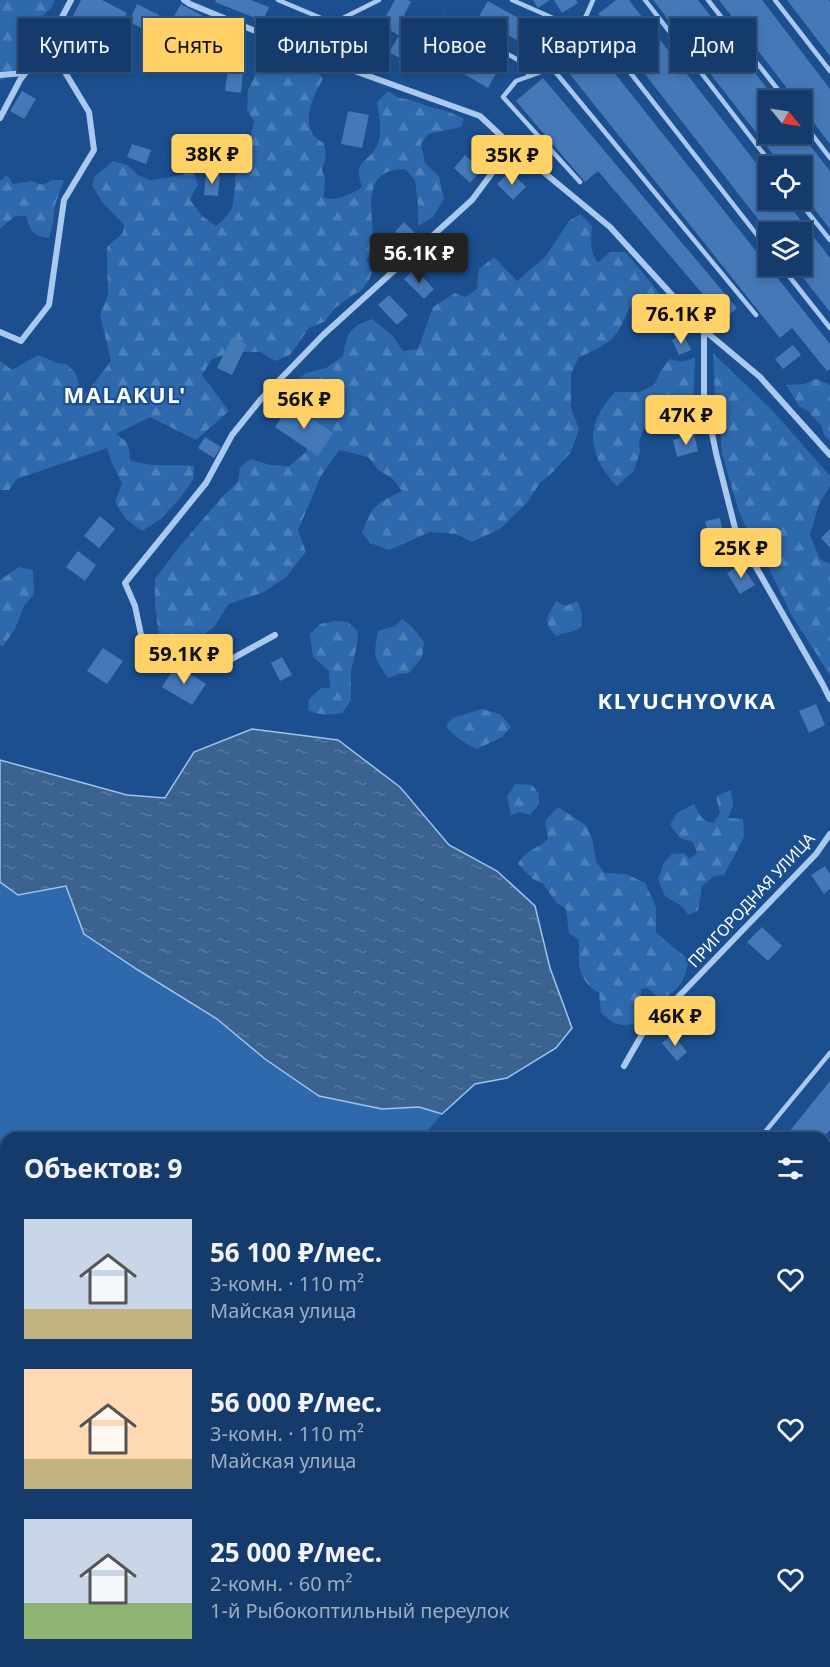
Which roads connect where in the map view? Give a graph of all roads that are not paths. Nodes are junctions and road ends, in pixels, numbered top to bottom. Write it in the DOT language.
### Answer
graph roads {
  1 [pos="71,0"];
  2 [pos="184,0"];
  3 [pos="278,0"];
  4 [pos="379,0"];
  5 [pos="512,0"];
  6 [pos="592,0"];
  7 [pos="645,0"];
  8 [pos="708,0"];
  9 [pos="775,0"];
  10 [pos="586,16"];
  11 [pos="62,18"];
  12 [pos="553,18"];
  13 [pos="507,54"];
  14 [pos="830,71"];
  15 [pos="65,72"];
  16 [pos="541,72"];
  17 [pos="555,72"];
  18 [pos="25,73"];
  19 [pos="0,75"];
  20 [pos="530,76"];
  21 [pos="778,90"];
  22 [pos="0,118"];
  23 [pos="812,134"];
  24 [pos="512,146"];
  25 [pos="765,156"];
  26 [pos="830,158"];
  27 [pos="580,182"];
  28 [pos="806,210"];
  29 [pos="758,236"];
  30 [pos="830,240"];
  31 [pos="789,276"];
  32 [pos="756,315"];
  33 [pos="830,328"];
  34 [pos="704,330"];
  35 [pos="0,332"];
  36 [pos="830,454"];
  37 [pos="275,635"];
  38 [pos="830,699"];
  39 [pos="830,834"];
  40 [pos="830,1053"];
  41 [pos="624,1066"];
  42 [pos="765,1132"];
  1 -- 11 [label="street"];
  2 -- 24 [label="street"];
  3 -- 4 [label="lane"];
  5 -- 12 [label="lane"];
  6 -- 10 [label="lane"];
  7 -- 25 [label="lane"];
  8 -- 21 [label="lane"];
  9 -- 14 [label="lane"];
  10 -- 29 [label="lane"];
  13 -- 20 [label="lane"];
  15 -- 35 [label="street"];
  16 -- 20 [label="lane"];
  17 -- 32 [label="lane"];
  18 -- 19 [label="street"];
  18 -- 22 [label="street"];
  20 -- 27 [label="lane"];
  23 -- 26 [label="lane"];
  24 -- 34 [label="street"];
  24 -- 37 [label="street"];
  28 -- 30 [label="lane"];
  31 -- 33 [label="lane"];
  34 -- 36 [label="street"];
  34 -- 38 [label="street"];
  39 -- 41 [label="street, ПРИГОРОДНАЯ УЛИЦА"];
  40 -- 42 [label="lane"];
}
